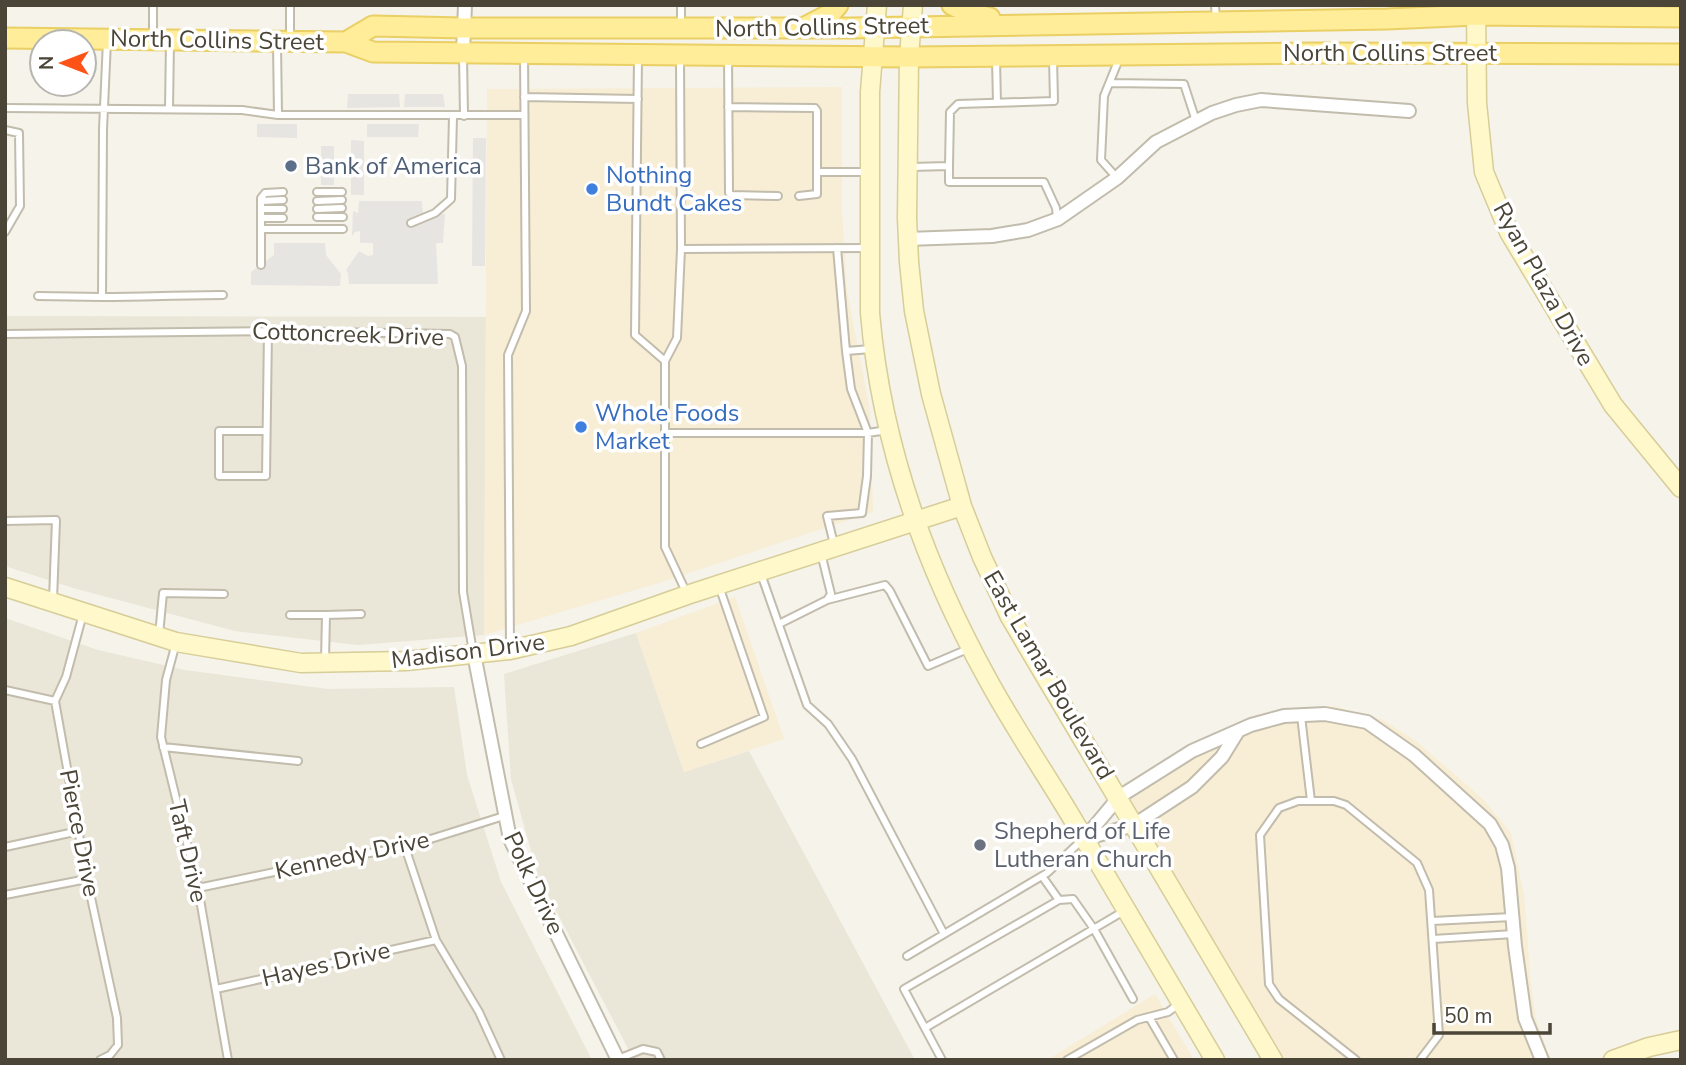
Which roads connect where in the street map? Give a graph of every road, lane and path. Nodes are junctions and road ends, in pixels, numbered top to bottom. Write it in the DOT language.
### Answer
graph roads {
  1 [pos="153,5"];
  2 [pos="290,5"];
  3 [pos="465,5"];
  4 [pos="681,5"];
  5 [pos="838,5"];
  6 [pos="877,5"];
  7 [pos="913,5"];
  8 [pos="952,5"];
  9 [pos="1476,10"];
  10 [pos="1216,13"];
  11 [pos="1681,17"];
  12 [pos="1044,24"];
  13 [pos="912,26"];
  14 [pos="875,27"];
  15 [pos="464,28"];
  16 [pos="681,28"];
  17 [pos="803,28"];
  18 [pos="5,38"];
  19 [pos="107,39"];
  20 [pos="161,41"];
  21 [pos="284,42"];
  22 [pos="345,42"];
  23 [pos="463,52"];
  24 [pos="524,53"];
  25 [pos="1477,53"];
  26 [pos="1681,54"];
  27 [pos="638,55"];
  28 [pos="680,55"];
  29 [pos="728,55"];
  30 [pos="1120,56"];
  31 [pos="873,57"];
  32 [pos="909,57"];
  33 [pos="996,57"];
  34 [pos="1053,57"];
  35 [pos="1110,83"];
  36 [pos="524,97"];
  37 [pos="638,99"];
  38 [pos="997,103"];
  39 [pos="728,107"];
  40 [pos="5,108"];
  41 [pos="169,109"];
  42 [pos="104,110"];
  43 [pos="1409,111"];
  44 [pos="524,115"];
  45 [pos="278,116"];
  46 [pos="453,116"];
  47 [pos="464,116"];
  48 [pos="1196,121"];
  49 [pos="5,130"];
  50 [pos="949,166"];
  51 [pos="908,167"];
  52 [pos="817,172"];
  53 [pos="870,172"];
  54 [pos="1117,178"];
  55 [pos="283,192"];
  56 [pos="317,192"];
  57 [pos="342,192"];
  58 [pos="778,196"];
  59 [pos="799,196"];
  60 [pos="342,200"];
  61 [pos="261,201"];
  62 [pos="283,201"];
  63 [pos="317,201"];
  64 [pos="342,208"];
  65 [pos="261,209"];
  66 [pos="283,209"];
  67 [pos="317,209"];
  68 [pos="317,217"];
  69 [pos="343,217"];
  70 [pos="261,218"];
  71 [pos="283,218"];
  72 [pos="1058,219"];
  73 [pos="411,223"];
  74 [pos="261,229"];
  75 [pos="343,229"];
  76 [pos="5,232"];
  77 [pos="908,239"];
  78 [pos="837,248"];
  79 [pos="869,248"];
  80 [pos="681,249"];
  81 [pos="261,265"];
  82 [pos="223,295"];
  83 [pos="38,296"];
  84 [pos="102,297"];
  85 [pos="268,331"];
  86 [pos="5,334"];
  87 [pos="873,349"];
  88 [pos="846,351"];
  89 [pos="666,361"];
  90 [pos="889,430"];
  91 [pos="266,431"];
  92 [pos="666,433"];
  93 [pos="868,433"];
  94 [pos="1681,488"];
  95 [pos="962,506"];
  96 [pos="5,521"];
  97 [pos="915,521"];
  98 [pos="828,550"];
  99 [pos="760,572"];
  100 [pos="718,585"];
  101 [pos="5,587"];
  102 [pos="224,594"];
  103 [pos="687,595"];
  104 [pos="827,600"];
  105 [pos="53,602"];
  106 [pos="83,612"];
  107 [pos="361,614"];
  108 [pos="290,615"];
  109 [pos="326,615"];
  110 [pos="779,624"];
  111 [pos="168,640"];
  112 [pos="972,647"];
  113 [pos="510,650"];
  114 [pos="474,654"];
  115 [pos="325,663"];
  116 [pos="5,690"];
  117 [pos="55,701"];
  118 [pos="1301,715"];
  119 [pos="1238,731"];
  120 [pos="701,744"];
  121 [pos="163,747"];
  122 [pos="298,761"];
  123 [pos="1119,797"];
  124 [pos="1311,801"];
  125 [pos="504,816"];
  126 [pos="1134,825"];
  127 [pos="79,831"];
  128 [pos="1084,839"];
  129 [pos="5,847"];
  130 [pos="405,848"];
  131 [pos="1042,876"];
  132 [pos="87,879"];
  133 [pos="198,888"];
  134 [pos="5,895"];
  135 [pos="1059,900"];
  136 [pos="1126,910"];
  137 [pos="1512,917"];
  138 [pos="1432,921"];
  139 [pos="1094,929"];
  140 [pos="944,934"];
  141 [pos="1514,934"];
  142 [pos="1433,939"];
  143 [pos="436,940"];
  144 [pos="908,956"];
  145 [pos="216,989"];
  146 [pos="1133,999"];
  147 [pos="1181,1002"];
  148 [pos="1149,1017"];
  149 [pos="925,1028"];
  150 [pos="1681,1040"];
  151 [pos="100,1060"];
  152 [pos="228,1060"];
  153 [pos="501,1060"];
  154 [pos="618,1060"];
  155 [pos="661,1060"];
  156 [pos="942,1060"];
  157 [pos="1067,1060"];
  158 [pos="1174,1060"];
  159 [pos="1215,1060"];
  160 [pos="1273,1060"];
  161 [pos="1356,1060"];
  162 [pos="1420,1060"];
  163 [pos="1542,1060"];
  164 [pos="1613,1060"];
  1 -- 20 [label="lane"];
  2 -- 21 [label="lane"];
  3 -- 15 [label="street"];
  4 -- 16 [label="lane"];
  5 -- 17 [label="main road"];
  6 -- 14 [label="main road, East Lamar Boulevard"];
  7 -- 13 [label="main road, East Lamar Boulevard"];
  8 -- 12 [label="main road"];
  9 -- 10 [label="main road, North Collins Street"];
  9 -- 11 [label="main road, North Collins Street"];
  9 -- 25 [label="main road, Ryan Plaza Drive"];
  10 -- 12 [label="main road, North Collins Street"];
  12 -- 13 [label="main road, North Collins Street"];
  13 -- 14 [label="main road, North Collins Street"];
  13 -- 32 [label="main road, East Lamar Boulevard"];
  14 -- 17 [label="main road, North Collins Street"];
  14 -- 31 [label="main road, East Lamar Boulevard"];
  15 -- 16 [label="main road, North Collins Street"];
  15 -- 22 [label="main road, North Collins Street"];
  15 -- 23 [label="street"];
  16 -- 17 [label="main road, North Collins Street"];
  18 -- 19 [label="main road, North Collins Street"];
  19 -- 20 [label="main road, North Collins Street"];
  19 -- 42 [label="lane"];
  20 -- 21 [label="main road, North Collins Street"];
  20 -- 41 [label="lane"];
  21 -- 22 [label="main road, North Collins Street"];
  21 -- 45 [label="lane"];
  22 -- 23 [label="main road, North Collins Street"];
  23 -- 24 [label="main road, North Collins Street"];
  23 -- 47 [label="lane"];
  24 -- 27 [label="main road, North Collins Street"];
  24 -- 36 [label="lane"];
  25 -- 26 [label="main road, North Collins Street"];
  25 -- 30 [label="main road, North Collins Street"];
  25 -- 94 [label="main road, Ryan Plaza Drive"];
  27 -- 28 [label="main road, North Collins Street"];
  27 -- 37 [label="lane"];
  28 -- 29 [label="main road, North Collins Street"];
  28 -- 80 [label="lane"];
  29 -- 31 [label="main road, North Collins Street"];
  29 -- 39 [label="lane"];
  30 -- 34 [label="main road, North Collins Street"];
  30 -- 35 [label="lane"];
  31 -- 32 [label="main road, North Collins Street"];
  31 -- 53 [label="main road, East Lamar Boulevard"];
  32 -- 33 [label="main road, North Collins Street"];
  32 -- 51 [label="main road, East Lamar Boulevard"];
  33 -- 34 [label="main road, North Collins Street"];
  33 -- 38 [label="lane"];
  34 -- 38 [label="lane"];
  35 -- 48 [label="lane"];
  35 -- 54 [label="lane"];
  36 -- 37 [label="lane"];
  36 -- 44 [label="lane"];
  37 -- 89 [label="lane"];
  38 -- 50 [label="lane"];
  39 -- 52 [label="lane"];
  39 -- 58 [label="lane"];
  40 -- 42 [label="lane"];
  41 -- 42 [label="lane"];
  41 -- 45 [label="lane"];
  42 -- 84 [label="lane"];
  43 -- 48 [label="street"];
  44 -- 47 [label="lane"];
  44 -- 113 [label="lane"];
  45 -- 46 [label="lane"];
  46 -- 47 [label="lane"];
  46 -- 73 [label="lane"];
  48 -- 54 [label="street"];
  49 -- 76 [label="lane"];
  50 -- 51 [label="lane"];
  50 -- 72 [label="lane"];
  51 -- 77 [label="main road, East Lamar Boulevard"];
  52 -- 53 [label="lane"];
  52 -- 59 [label="lane"];
  53 -- 79 [label="main road, East Lamar Boulevard"];
  54 -- 72 [label="street"];
  55 -- 61 [label="lane"];
  56 -- 57 [label="lane"];
  60 -- 63 [label="lane"];
  61 -- 62 [label="lane"];
  61 -- 65 [label="lane"];
  64 -- 67 [label="lane"];
  65 -- 66 [label="lane"];
  65 -- 70 [label="lane"];
  68 -- 69 [label="lane"];
  70 -- 71 [label="lane"];
  70 -- 74 [label="lane"];
  72 -- 77 [label="street"];
  74 -- 75 [label="lane"];
  74 -- 81 [label="lane"];
  77 -- 95 [label="main road, East Lamar Boulevard"];
  78 -- 79 [label="lane"];
  78 -- 80 [label="lane"];
  78 -- 88 [label="lane"];
  79 -- 87 [label="main road, East Lamar Boulevard"];
  80 -- 89 [label="lane"];
  82 -- 84 [label="lane"];
  83 -- 84 [label="lane"];
  85 -- 86 [label="lane, Cottoncreek Drive"];
  85 -- 91 [label="lane"];
  85 -- 114 [label="lane, Cottoncreek Drive"];
  87 -- 88 [label="lane"];
  87 -- 90 [label="main road, East Lamar Boulevard"];
  88 -- 93 [label="lane"];
  89 -- 92 [label="lane"];
  90 -- 93 [label="lane"];
  90 -- 97 [label="main road, East Lamar Boulevard"];
  91 -- 91 [label="lane"];
  92 -- 93 [label="lane"];
  92 -- 103 [label="lane"];
  93 -- 98 [label="lane"];
  95 -- 97 [label="main road, Madison Drive"];
  95 -- 123 [label="main road, East Lamar Boulevard"];
  96 -- 105 [label="lane"];
  97 -- 98 [label="main road, Madison Drive"];
  97 -- 112 [label="main road, East Lamar Boulevard"];
  98 -- 99 [label="main road, Madison Drive"];
  98 -- 104 [label="lane"];
  99 -- 100 [label="main road, Madison Drive"];
  99 -- 110 [label="lane"];
  100 -- 103 [label="main road, Madison Drive"];
  100 -- 120 [label="lane"];
  101 -- 105 [label="main road, Madison Drive"];
  102 -- 111 [label="lane, Taft Drive"];
  103 -- 113 [label="main road, Madison Drive"];
  104 -- 110 [label="lane"];
  104 -- 112 [label="lane"];
  105 -- 106 [label="main road, Madison Drive"];
  106 -- 111 [label="main road, Madison Drive"];
  106 -- 117 [label="lane"];
  107 -- 109 [label="lane"];
  108 -- 109 [label="lane"];
  109 -- 115 [label="lane"];
  110 -- 140 [label="lane"];
  111 -- 115 [label="main road, Madison Drive"];
  111 -- 121 [label="lane, Taft Drive"];
  112 -- 128 [label="main road, East Lamar Boulevard"];
  113 -- 114 [label="main road, Madison Drive"];
  114 -- 115 [label="main road, Madison Drive"];
  114 -- 125 [label="street, Polk Drive"];
  116 -- 117 [label="lane"];
  117 -- 127 [label="lane, Pierce Drive"];
  118 -- 119 [label="street"];
  118 -- 124 [label="lane"];
  118 -- 137 [label="street"];
  119 -- 123 [label="street"];
  119 -- 126 [label="street"];
  121 -- 122 [label="lane"];
  121 -- 133 [label="lane, Taft Drive"];
  123 -- 126 [label="main road, East Lamar Boulevard"];
  123 -- 128 [label="street"];
  124 -- 138 [label="lane"];
  124 -- 161 [label="lane"];
  125 -- 130 [label="lane, Kennedy Drive"];
  125 -- 154 [label="street, Polk Drive"];
  126 -- 128 [label="street"];
  126 -- 160 [label="main road, East Lamar Boulevard"];
  127 -- 129 [label="lane"];
  127 -- 132 [label="lane, Pierce Drive"];
  128 -- 131 [label="lane"];
  128 -- 136 [label="main road, East Lamar Boulevard"];
  130 -- 133 [label="lane, Kennedy Drive"];
  130 -- 143 [label="lane"];
  131 -- 135 [label="lane"];
  131 -- 140 [label="lane"];
  132 -- 134 [label="lane"];
  132 -- 151 [label="lane, Pierce Drive"];
  133 -- 145 [label="lane, Taft Drive"];
  135 -- 139 [label="lane"];
  135 -- 149 [label="lane"];
  136 -- 139 [label="lane"];
  136 -- 147 [label="main road, East Lamar Boulevard"];
  137 -- 138 [label="lane"];
  137 -- 141 [label="street"];
  138 -- 142 [label="lane"];
  139 -- 146 [label="lane"];
  139 -- 149 [label="lane"];
  140 -- 144 [label="lane"];
  141 -- 142 [label="lane"];
  141 -- 163 [label="street"];
  142 -- 162 [label="lane"];
  143 -- 145 [label="lane, Hayes Drive"];
  143 -- 153 [label="lane"];
  145 -- 152 [label="lane, Taft Drive"];
  147 -- 148 [label="lane"];
  147 -- 159 [label="main road, East Lamar Boulevard"];
  148 -- 157 [label="lane"];
  148 -- 158 [label="lane"];
  149 -- 156 [label="lane"];
  150 -- 164 [label="main road"];
  154 -- 155 [label="lane"];
}
